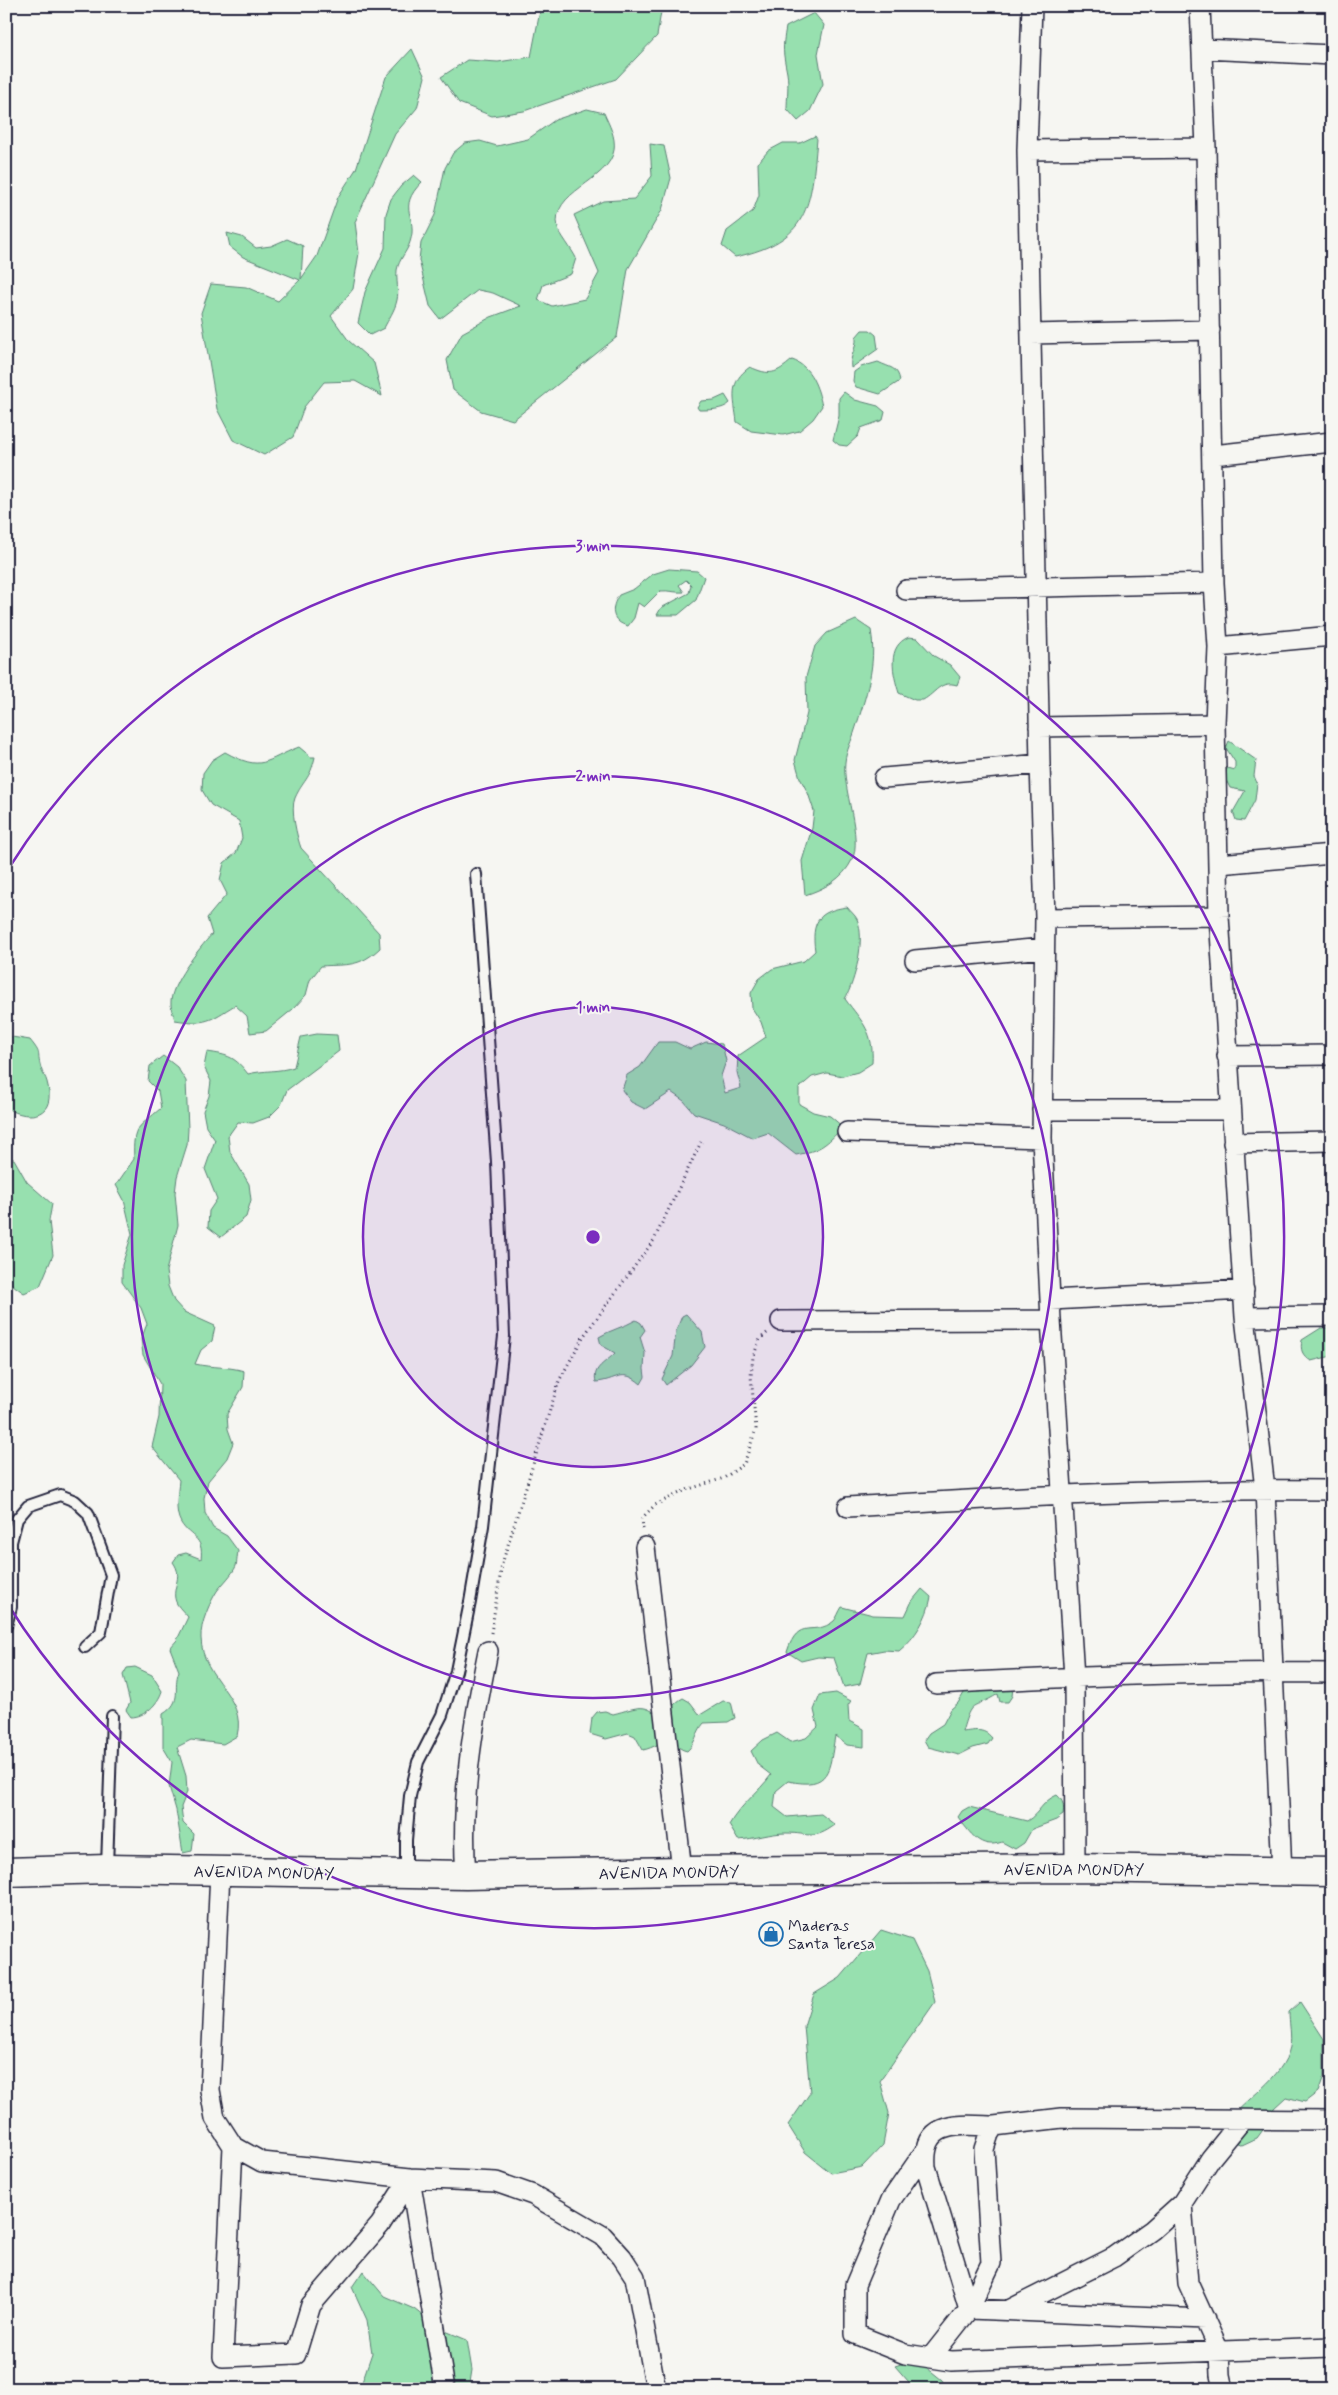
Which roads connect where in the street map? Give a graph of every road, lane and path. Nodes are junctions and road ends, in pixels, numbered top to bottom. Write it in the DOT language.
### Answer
graph roads {
  1 [pos="1032,6"];
  2 [pos="1200,6"];
  3 [pos="1204,49"];
  4 [pos="1332,55"];
  5 [pos="1206,148"];
  6 [pos="1027,150"];
  7 [pos="1210,330"];
  8 [pos="1031,334"];
  9 [pos="1332,442"];
  10 [pos="1213,455"];
  11 [pos="1214,582"];
  12 [pos="1036,586"];
  13 [pos="906,590"];
  14 [pos="1332,636"];
  15 [pos="1218,647"];
  16 [pos="1214,724"];
  17 [pos="1039,728"];
  18 [pos="1040,764"];
  19 [pos="884,778"];
  20 [pos="1332,854"];
  21 [pos="1219,864"];
  22 [pos="476,874"];
  23 [pos="1219,916"];
  24 [pos="1045,918"];
  25 [pos="1044,948"];
  26 [pos="915,960"];
  27 [pos="1332,1055"];
  28 [pos="1227,1056"];
  29 [pos="1042,1110"];
  30 [pos="1231,1110"];
  31 [pos="847,1132"];
  32 [pos="1042,1138"];
  33 [pos="1332,1141"];
  34 [pos="701,1142"];
  35 [pos="1233,1143"];
  36 [pos="1244,1290"];
  37 [pos="1051,1300"];
  38 [pos="1332,1316"];
  39 [pos="1245,1317"];
  40 [pos="1051,1320"];
  41 [pos="781,1321"];
  42 [pos="1265,1489"];
  43 [pos="1332,1490"];
  44 [pos="1061,1494"];
  45 [pos="848,1507"];
  46 [pos="645,1547"];
  47 [pos="6,1626"];
  48 [pos="85,1647"];
  49 [pos="488,1650"];
  50 [pos="1274,1672"];
  51 [pos="1332,1673"];
  52 [pos="1074,1677"];
  53 [pos="936,1684"];
  54 [pos="112,1716"];
  55 [pos="1075,1868"];
  56 [pos="107,1869"];
  57 [pos="682,1871"];
  58 [pos="6,1872"];
  59 [pos="220,1872"];
  60 [pos="1332,1872"];
  61 [pos="1282,1873"];
  62 [pos="406,1875"];
  63 [pos="466,1875"];
  64 [pos="1242,2120"];
  65 [pos="1332,2120"];
  66 [pos="994,2126"];
  67 [pos="233,2146"];
  68 [pos="925,2152"];
  69 [pos="410,2178"];
  70 [pos="1182,2203"];
  71 [pos="968,2309"];
  72 [pos="1009,2310"];
  73 [pos="1205,2319"];
  74 [pos="1332,2347"];
  75 [pos="1219,2351"];
  76 [pos="931,2357"];
  77 [pos="445,2389"];
  78 [pos="656,2389"];
  79 [pos="1223,2389"];
  1 -- 6 [label="street"];
  2 -- 3 [label="street"];
  3 -- 4 [label="street"];
  3 -- 5 [label="street"];
  5 -- 6 [label="street"];
  5 -- 7 [label="street"];
  6 -- 8 [label="street"];
  7 -- 8 [label="street"];
  7 -- 10 [label="street"];
  8 -- 12 [label="street"];
  9 -- 10 [label="street"];
  10 -- 11 [label="street"];
  11 -- 12 [label="street"];
  11 -- 15 [label="street"];
  12 -- 13 [label="street"];
  12 -- 17 [label="street"];
  14 -- 15 [label="street"];
  15 -- 16 [label="street"];
  16 -- 17 [label="street"];
  16 -- 21 [label="street"];
  17 -- 18 [label="street"];
  18 -- 19 [label="street"];
  18 -- 24 [label="street"];
  20 -- 21 [label="street"];
  21 -- 23 [label="street"];
  22 -- 62 [label="lane"];
  23 -- 24 [label="street"];
  23 -- 28 [label="street"];
  24 -- 25 [label="street"];
  25 -- 26 [label="street"];
  25 -- 29 [label="street"];
  27 -- 28 [label="street"];
  28 -- 30 [label="street"];
  29 -- 30 [label="street"];
  29 -- 32 [label="street"];
  30 -- 35 [label="street"];
  31 -- 32 [label="street"];
  32 -- 37 [label="street"];
  33 -- 35 [label="street"];
  34 -- 49 [label="path"];
  35 -- 36 [label="street"];
  36 -- 37 [label="street"];
  36 -- 39 [label="street"];
  37 -- 40 [label="street"];
  38 -- 39 [label="street"];
  39 -- 42 [label="street"];
  40 -- 41 [label="street"];
  40 -- 44 [label="street"];
  41 -- 46 [label="path"];
  42 -- 43 [label="street"];
  42 -- 44 [label="street"];
  42 -- 50 [label="street"];
  44 -- 45 [label="street"];
  44 -- 52 [label="street"];
  46 -- 57 [label="street"];
  47 -- 48 [label="lane"];
  49 -- 63 [label="street"];
  50 -- 51 [label="street"];
  50 -- 52 [label="street"];
  50 -- 61 [label="street"];
  52 -- 53 [label="street"];
  52 -- 55 [label="street"];
  54 -- 56 [label="lane"];
  55 -- 57 [label="main road, AVENIDA MONDAY"];
  55 -- 61 [label="main road, AVENIDA MONDAY"];
  56 -- 58 [label="main road, AVENIDA MONDAY"];
  56 -- 59 [label="main road, AVENIDA MONDAY"];
  57 -- 63 [label="main road, AVENIDA MONDAY"];
  59 -- 62 [label="main road, AVENIDA MONDAY"];
  59 -- 67 [label="street"];
  60 -- 61 [label="main road, AVENIDA MONDAY"];
  62 -- 63 [label="main road, AVENIDA MONDAY"];
  64 -- 65 [label="street"];
  64 -- 66 [label="street"];
  64 -- 70 [label="street"];
  66 -- 68 [label="street"];
  66 -- 71 [label="street"];
  67 -- 69 [label="street"];
  67 -- 69 [label="street"];
  68 -- 71 [label="street"];
  68 -- 76 [label="street"];
  69 -- 77 [label="street"];
  69 -- 78 [label="street"];
  70 -- 72 [label="street"];
  70 -- 73 [label="street"];
  71 -- 72 [label="street"];
  71 -- 76 [label="street"];
  72 -- 73 [label="street"];
  73 -- 75 [label="street"];
  74 -- 75 [label="street"];
  75 -- 76 [label="street"];
  75 -- 79 [label="street"];
}
